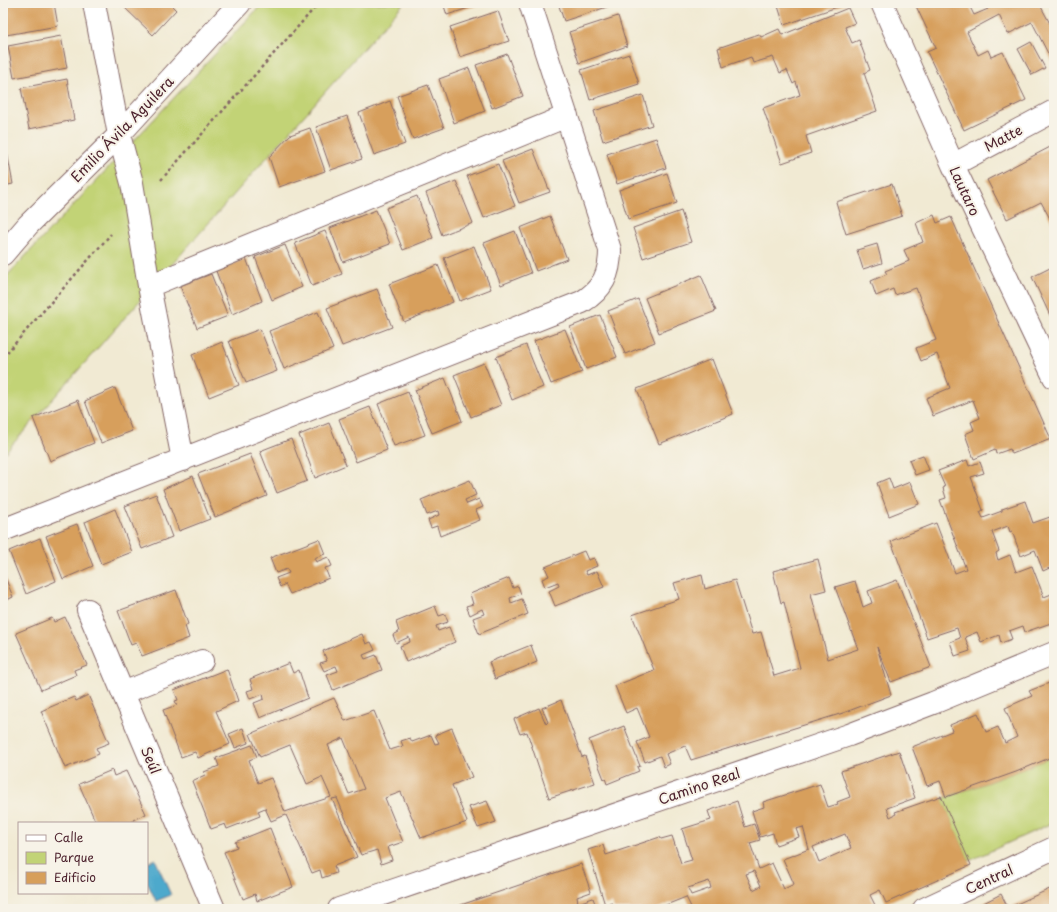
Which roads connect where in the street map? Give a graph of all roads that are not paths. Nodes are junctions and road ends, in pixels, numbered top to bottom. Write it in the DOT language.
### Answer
graph roads {
  1 [pos="94,3"];
  2 [pos="240,3"];
  3 [pos="530,3"];
  4 [pos="882,3"];
  5 [pos="1054,111"];
  6 [pos="566,116"];
  7 [pos="119,135"];
  8 [pos="953,165"];
  9 [pos="3,254"];
  10 [pos="149,286"];
  11 [pos="1054,377"];
  12 [pos="182,460"];
  13 [pos="3,530"];
  14 [pos="88,610"];
  15 [pos="1054,653"];
  16 [pos="202,661"];
  17 [pos="123,693"];
  18 [pos="1054,848"];
  19 [pos="214,909"];
  20 [pos="339,909"];
  21 [pos="924,909"];
  1 -- 7 [label="street"];
  2 -- 7 [label="street, Emilio Ávila Aguilera"];
  3 -- 6 [label="street"];
  4 -- 8 [label="street, Lautaro"];
  5 -- 8 [label="street, Matte"];
  6 -- 10 [label="street"];
  6 -- 12 [label="street"];
  7 -- 9 [label="street, Emilio Ávila Aguilera"];
  7 -- 10 [label="street"];
  8 -- 11 [label="street, Lautaro"];
  10 -- 12 [label="street"];
  12 -- 13 [label="street"];
  14 -- 17 [label="street, Seúl"];
  15 -- 20 [label="street, Camino Real"];
  16 -- 17 [label="street"];
  17 -- 19 [label="street, Seúl"];
  18 -- 21 [label="street, Central"];
}
